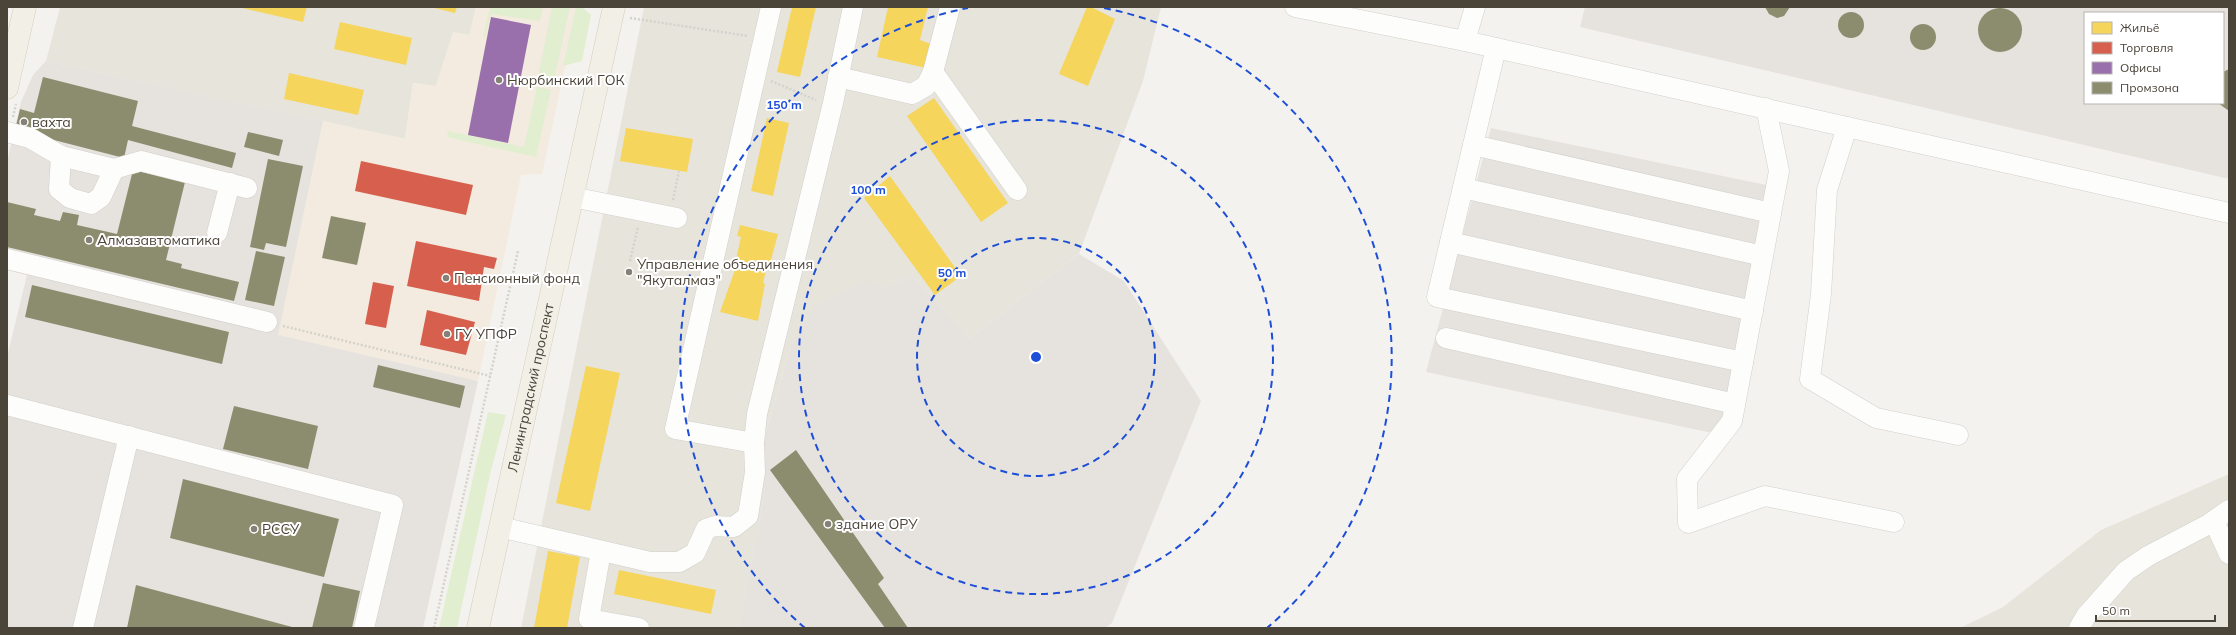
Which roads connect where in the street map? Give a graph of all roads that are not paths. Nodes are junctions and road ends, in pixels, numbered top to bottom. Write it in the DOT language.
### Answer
graph roads {
  1 [pos="24,7"];
  2 [pos="771,7"];
  3 [pos="853,7"];
  4 [pos="950,7"];
  5 [pos="1295,7"];
  6 [pos="1475,7"];
  7 [pos="621,12"];
  8 [pos="1464,41"];
  9 [pos="1496,48"];
  10 [pos="933,72"];
  11 [pos="838,77"];
  12 [pos="12,93"];
  13 [pos="1766,108"];
  14 [pos="1847,126"];
  15 [pos="8,133"];
  16 [pos="1473,145"];
  17 [pos="61,156"];
  18 [pos="114,169"];
  19 [pos="1463,188"];
  20 [pos="1017,190"];
  21 [pos="572,197"];
  22 [pos="1771,213"];
  23 [pos="2229,213"];
  24 [pos="673,217"];
  25 [pos="217,232"];
  26 [pos="1450,242"];
  27 [pos="1763,256"];
  28 [pos="7,259"];
  29 [pos="1752,311"];
  30 [pos="267,322"];
  31 [pos="1446,338"];
  32 [pos="1743,362"];
  33 [pos="1735,404"];
  34 [pos="7,406"];
  35 [pos="1958,435"];
  36 [pos="129,436"];
  37 [pos="754,443"];
  38 [pos="2221,516"];
  39 [pos="1894,522"];
  40 [pos="500,527"];
  41 [pos="601,551"];
  42 [pos="2229,554"];
  43 [pos="588,624"];
  44 [pos="83,628"];
  45 [pos="364,628"];
  46 [pos="478,628"];
  47 [pos="639,628"];
  48 [pos="2079,628"];
  1 -- 12 [label="main road"];
  2 -- 37 [label="street"];
  3 -- 11 [label="street"];
  4 -- 10 [label="street"];
  5 -- 8 [label="street"];
  6 -- 8 [label="street"];
  7 -- 21 [label="main road, Ленинградский проспект"];
  8 -- 9 [label="street"];
  9 -- 13 [label="street"];
  9 -- 16 [label="street"];
  10 -- 11 [label="street"];
  10 -- 20 [label="street"];
  11 -- 37 [label="street"];
  13 -- 14 [label="street"];
  13 -- 22 [label="street"];
  14 -- 23 [label="street"];
  14 -- 35 [label="street"];
  15 -- 17 [label="street"];
  16 -- 19 [label="street"];
  16 -- 22 [label="street"];
  17 -- 18 [label="street"];
  17 -- 18 [label="street"];
  18 -- 25 [label="street"];
  19 -- 26 [label="street"];
  19 -- 27 [label="street"];
  21 -- 24 [label="street"];
  21 -- 40 [label="main road, Ленинградский проспект"];
  22 -- 27 [label="street"];
  26 -- 29 [label="street"];
  26 -- 32 [label="street"];
  27 -- 29 [label="street"];
  28 -- 30 [label="street"];
  29 -- 32 [label="street"];
  31 -- 33 [label="street"];
  32 -- 33 [label="street"];
  33 -- 39 [label="street"];
  34 -- 36 [label="street"];
  36 -- 44 [label="street"];
  36 -- 45 [label="street"];
  37 -- 41 [label="street"];
  38 -- 42 [label="street"];
  38 -- 48 [label="street"];
  40 -- 41 [label="street"];
  40 -- 46 [label="main road, Ленинградский проспект"];
  41 -- 43 [label="street"];
  43 -- 47 [label="street"];
}
